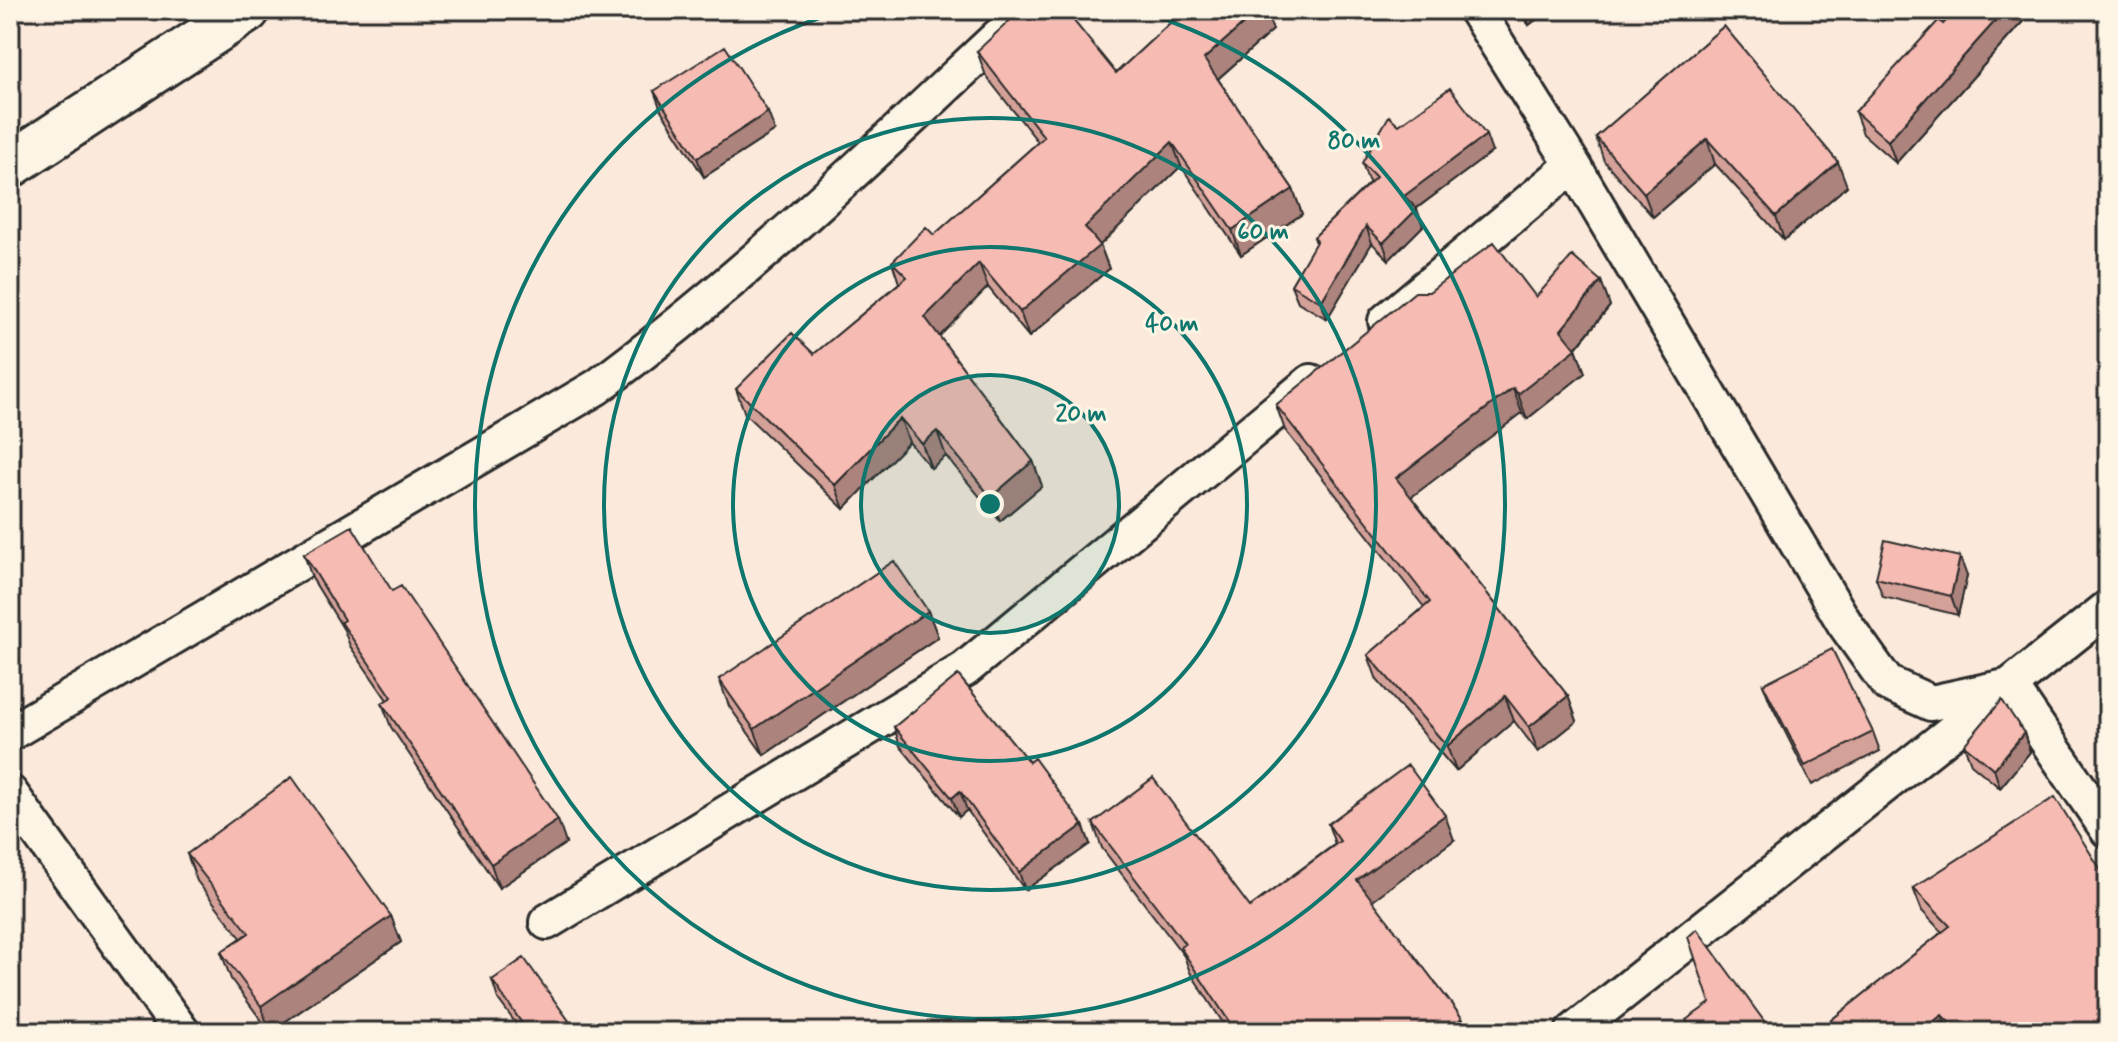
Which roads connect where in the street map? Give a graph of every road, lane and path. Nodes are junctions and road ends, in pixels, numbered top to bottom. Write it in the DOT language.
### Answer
graph roads {
  1 [pos="247,10"];
  2 [pos="1027,10"];
  3 [pos="1476,10"];
  4 [pos="10,165"];
  5 [pos="1573,165"];
  6 [pos="1366,337"];
  7 [pos="1330,367"];
  8 [pos="2108,608"];
  9 [pos="2010,686"];
  10 [pos="10,733"];
  11 [pos="10,793"];
  12 [pos="2108,830"];
  13 [pos="547,922"];
  14 [pos="182,1032"];
  15 [pos="1573,1032"];
  1 -- 4 [label="street"];
  2 -- 10 [label="street"];
  3 -- 5 [label="street"];
  5 -- 6 [label="street"];
  5 -- 9 [label="street"];
  7 -- 13 [label="street"];
  8 -- 9 [label="street"];
  9 -- 12 [label="street"];
  9 -- 15 [label="street"];
  11 -- 14 [label="street"];
}
